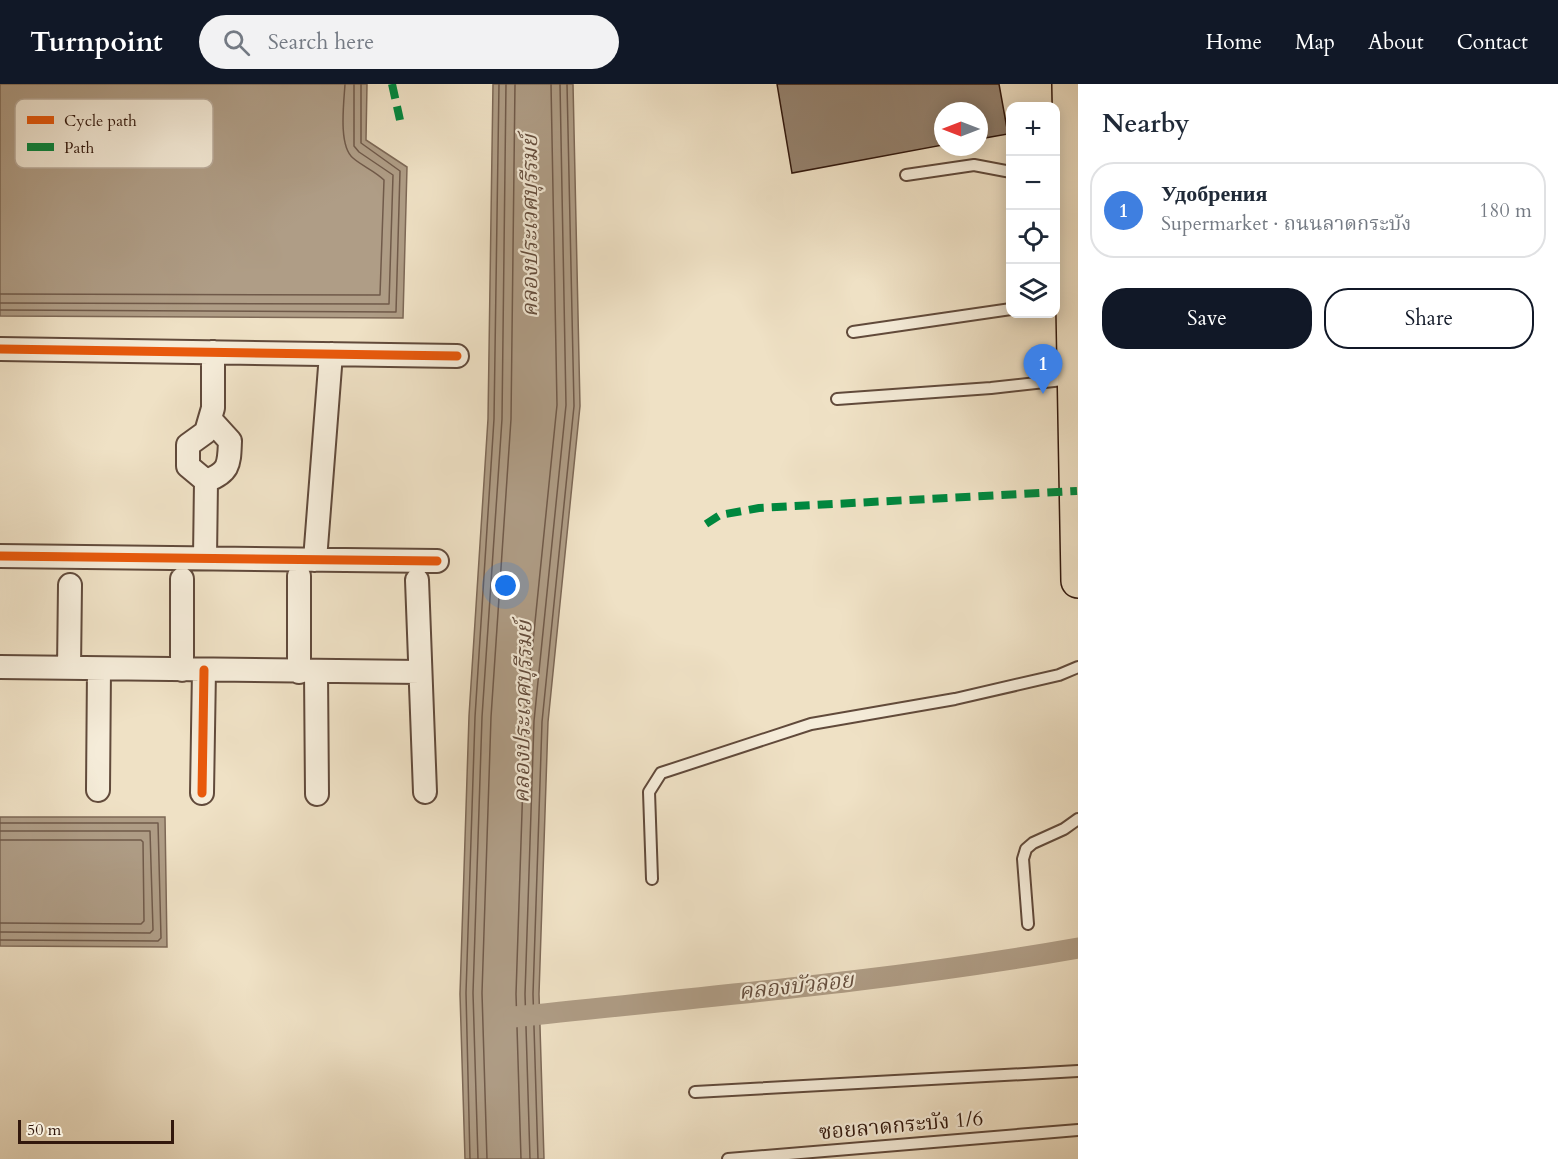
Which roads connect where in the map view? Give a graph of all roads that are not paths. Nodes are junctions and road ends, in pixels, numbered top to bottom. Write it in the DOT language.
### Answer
graph roads {
  1 [pos="1069,84"];
  2 [pos="1006,171"];
  3 [pos="1063,171"];
  4 [pos="906,175"];
  5 [pos="1006,310"];
  6 [pos="853,332"];
  7 [pos="0,349"];
  8 [pos="213,352"];
  9 [pos="331,354"];
  10 [pos="457,356"];
  11 [pos="1075,379"];
  12 [pos="837,399"];
  13 [pos="210,419"];
  14 [pos="206,481"];
  15 [pos="0,556"];
  16 [pos="205,558"];
  17 [pos="315,560"];
  18 [pos="436,561"];
  19 [pos="299,576"];
  20 [pos="182,579"];
  21 [pos="417,580"];
  22 [pos="1078,581"];
  23 [pos="70,585"];
  24 [pos="0,667"];
  25 [pos="1078,667"];
  26 [pos="69,668"];
  27 [pos="99,669"];
  28 [pos="193,670"];
  29 [pos="307,672"];
  30 [pos="420,672"];
  31 [pos="98,790"];
  32 [pos="425,792"];
  33 [pos="202,793"];
  34 [pos="317,794"];
  35 [pos="1078,819"];
  36 [pos="652,879"];
  37 [pos="1028,924"];
  38 [pos="1078,1071"];
  39 [pos="695,1092"];
  40 [pos="1078,1130"];
  41 [pos="728,1159"];
  1 -- 3 [label="main road"];
  2 -- 4 [label="lane"];
  3 -- 11 [label="main road"];
  5 -- 6 [label="lane"];
  7 -- 8 [label="street"];
  8 -- 9 [label="street"];
  8 -- 13 [label="street"];
  9 -- 10 [label="street"];
  9 -- 17 [label="street"];
  11 -- 12 [label="lane"];
  11 -- 22 [label="main road"];
  13 -- 14 [label="street"];
  13 -- 14 [label="street"];
  14 -- 16 [label="street"];
  15 -- 16 [label="street"];
  16 -- 17 [label="street"];
  17 -- 18 [label="street"];
  19 -- 29 [label="street"];
  20 -- 28 [label="street"];
  21 -- 30 [label="street"];
  23 -- 26 [label="street"];
  24 -- 26 [label="street"];
  25 -- 36 [label="lane"];
  26 -- 27 [label="street"];
  27 -- 28 [label="street"];
  27 -- 31 [label="street"];
  28 -- 29 [label="street"];
  28 -- 33 [label="street"];
  29 -- 30 [label="street"];
  29 -- 34 [label="street"];
  30 -- 32 [label="street"];
  35 -- 37 [label="lane"];
  38 -- 39 [label="lane"];
  40 -- 41 [label="lane, ซอยลาดกระบัง 1/6"];
}
